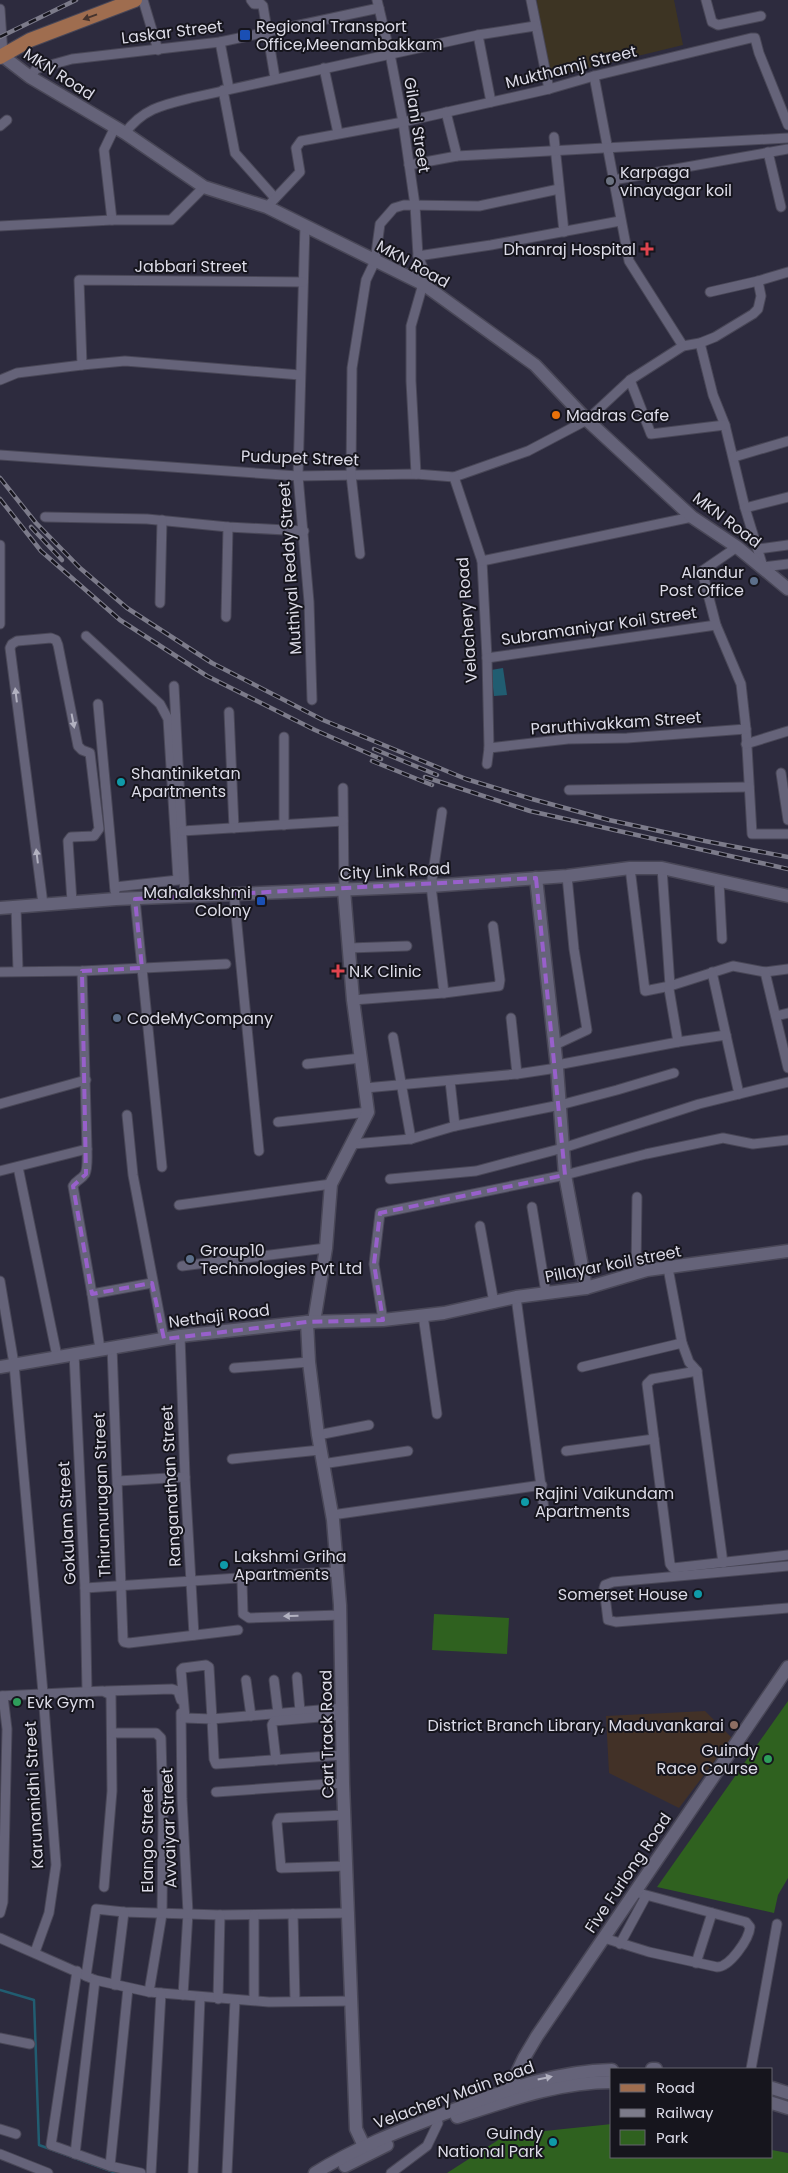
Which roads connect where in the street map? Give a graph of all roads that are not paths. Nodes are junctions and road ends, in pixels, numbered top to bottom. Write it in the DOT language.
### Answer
graph roads {
  1 [pos="135,0"];
  2 [pos="143,0"];
  3 [pos="251,0"];
  4 [pos="531,0"];
  5 [pos="706,0"];
  6 [pos="378,4"];
  7 [pos="0,9"];
  8 [pos="761,16"];
  9 [pos="535,26"];
  10 [pos="268,32"];
  11 [pos="478,35"];
  12 [pos="220,42"];
  13 [pos="158,50"];
  14 [pos="390,54"];
  15 [pos="1,56"];
  16 [pos="324,68"];
  17 [pos="30,76"];
  18 [pos="594,76"];
  19 [pos="275,78"];
  20 [pos="549,89"];
  21 [pos="226,90"];
  22 [pos="491,102"];
  23 [pos="446,112"];
  24 [pos="403,122"];
  25 [pos="788,125"];
  26 [pos="120,130"];
  27 [pos="338,133"];
  28 [pos="554,137"];
  29 [pos="788,138"];
  30 [pos="788,150"];
  31 [pos="768,152"];
  32 [pos="457,156"];
  33 [pos="408,164"];
  34 [pos="613,180"];
  35 [pos="204,187"];
  36 [pos="560,189"];
  37 [pos="271,202"];
  38 [pos="415,205"];
  39 [pos="781,206"];
  40 [pos="112,220"];
  41 [pos="620,221"];
  42 [pos="305,225"];
  43 [pos="0,226"];
  44 [pos="564,232"];
  45 [pos="418,256"];
  46 [pos="375,261"];
  47 [pos="788,272"];
  48 [pos="758,281"];
  49 [pos="303,282"];
  50 [pos="421,283"];
  51 [pos="710,292"];
  52 [pos="700,343"];
  53 [pos="683,346"];
  54 [pos="82,364"];
  55 [pos="300,375"];
  56 [pos="0,380"];
  57 [pos="630,380"];
  58 [pos="586,420"];
  59 [pos="725,425"];
  60 [pos="788,441"];
  61 [pos="0,455"];
  62 [pos="734,457"];
  63 [pos="416,474"];
  64 [pos="351,475"];
  65 [pos="298,476"];
  66 [pos="454,477"];
  67 [pos="788,498"];
  68 [pos="745,508"];
  69 [pos="45,517"];
  70 [pos="692,517"];
  71 [pos="162,520"];
  72 [pos="228,527"];
  73 [pos="304,531"];
  74 [pos="0,545"];
  75 [pos="788,545"];
  76 [pos="737,547"];
  77 [pos="758,549"];
  78 [pos="360,554"];
  79 [pos="482,561"];
  80 [pos="788,564"];
  81 [pos="763,567"];
  82 [pos="788,589"];
  83 [pos="160,603"];
  84 [pos="226,617"];
  85 [pos="0,624"];
  86 [pos="716,625"];
  87 [pos="86,636"];
  88 [pos="487,658"];
  89 [pos="174,686"];
  90 [pos="312,700"];
  91 [pos="98,704"];
  92 [pos="229,712"];
  93 [pos="746,729"];
  94 [pos="788,731"];
  95 [pos="284,737"];
  96 [pos="746,744"];
  97 [pos="489,748"];
  98 [pos="487,764"];
  99 [pos="781,773"];
  100 [pos="749,787"];
  101 [pos="343,788"];
  102 [pos="569,790"];
  103 [pos="442,812"];
  104 [pos="788,820"];
  105 [pos="343,821"];
  106 [pos="284,825"];
  107 [pos="234,828"];
  108 [pos="182,831"];
  109 [pos="788,834"];
  110 [pos="630,868"];
  111 [pos="662,868"];
  112 [pos="567,876"];
  113 [pos="536,878"];
  114 [pos="719,882"];
  115 [pos="432,886"];
  116 [pos="344,890"];
  117 [pos="115,893"];
  118 [pos="234,894"];
  119 [pos="185,896"];
  120 [pos="788,896"];
  121 [pos="135,898"];
  122 [pos="72,902"];
  123 [pos="43,904"];
  124 [pos="16,907"];
  125 [pos="0,908"];
  126 [pos="493,926"];
  127 [pos="722,939"];
  128 [pos="407,946"];
  129 [pos="349,948"];
  130 [pos="226,964"];
  131 [pos="142,968"];
  132 [pos="788,969"];
  133 [pos="18,971"];
  134 [pos="82,971"];
  135 [pos="0,972"];
  136 [pos="712,972"];
  137 [pos="765,972"];
  138 [pos="670,986"];
  139 [pos="444,993"];
  140 [pos="353,1000"];
  141 [pos="788,1013"];
  142 [pos="776,1016"];
  143 [pos="511,1018"];
  144 [pos="726,1035"];
  145 [pos="393,1037"];
  146 [pos="678,1042"];
  147 [pos="555,1045"];
  148 [pos="361,1058"];
  149 [pos="306,1064"];
  150 [pos="557,1066"];
  151 [pos="788,1068"];
  152 [pos="674,1073"];
  153 [pos="517,1074"];
  154 [pos="86,1080"];
  155 [pos="450,1081"];
  156 [pos="788,1082"];
  157 [pos="401,1083"];
  158 [pos="365,1088"];
  159 [pos="739,1094"];
  160 [pos="0,1104"];
  161 [pos="560,1105"];
  162 [pos="368,1112"];
  163 [pos="127,1115"];
  164 [pos="278,1122"];
  165 [pos="455,1126"];
  166 [pos="411,1140"];
  167 [pos="788,1140"];
  168 [pos="353,1144"];
  169 [pos="563,1148"];
  170 [pos="87,1149"];
  171 [pos="259,1151"];
  172 [pos="18,1167"];
  173 [pos="162,1167"];
  174 [pos="0,1171"];
  175 [pos="565,1175"];
  176 [pos="390,1179"];
  177 [pos="331,1184"];
  178 [pos="637,1197"];
  179 [pos="179,1205"];
  180 [pos="532,1207"];
  181 [pos="480,1226"];
  182 [pos="326,1248"];
  183 [pos="788,1251"];
  184 [pos="182,1266"];
  185 [pos="668,1268"];
  186 [pos="636,1272"];
  187 [pos="0,1282"];
  188 [pos="152,1283"];
  189 [pos="586,1288"];
  190 [pos="546,1293"];
  191 [pos="92,1294"];
  192 [pos="516,1297"];
  193 [pos="494,1303"];
  194 [pos="444,1313"];
  195 [pos="423,1315"];
  196 [pos="382,1320"];
  197 [pos="311,1322"];
  198 [pos="180,1336"];
  199 [pos="164,1339"];
  200 [pos="682,1343"];
  201 [pos="106,1348"];
  202 [pos="74,1353"];
  203 [pos="57,1356"];
  204 [pos="309,1362"];
  205 [pos="14,1364"];
  206 [pos="0,1367"];
  207 [pos="582,1367"];
  208 [pos="234,1368"];
  209 [pos="697,1371"];
  210 [pos="436,1414"];
  211 [pos="369,1425"];
  212 [pos="318,1435"];
  213 [pos="654,1438"];
  214 [pos="320,1450"];
  215 [pos="408,1451"];
  216 [pos="566,1451"];
  217 [pos="232,1459"];
  218 [pos="322,1464"];
  219 [pos="185,1477"];
  220 [pos="118,1481"];
  221 [pos="542,1485"];
  222 [pos="544,1509"];
  223 [pos="332,1516"];
  224 [pos="788,1555"];
  225 [pos="723,1563"];
  226 [pos="788,1566"];
  227 [pos="337,1572"];
  228 [pos="238,1578"];
  229 [pos="191,1581"];
  230 [pos="120,1585"];
  231 [pos="85,1588"];
  232 [pos="788,1608"];
  233 [pos="340,1615"];
  234 [pos="238,1630"];
  235 [pos="194,1635"];
  236 [pos="788,1667"];
  237 [pos="297,1677"];
  238 [pos="246,1680"];
  239 [pos="274,1680"];
  240 [pos="106,1691"];
  241 [pos="87,1692"];
  242 [pos="43,1693"];
  243 [pos="2,1696"];
  244 [pos="300,1711"];
  245 [pos="343,1711"];
  246 [pos="278,1713"];
  247 [pos="251,1716"];
  248 [pos="212,1719"];
  249 [pos="113,1733"];
  250 [pos="343,1755"];
  251 [pos="276,1760"];
  252 [pos="343,1783"];
  253 [pos="216,1792"];
  254 [pos="345,1815"];
  255 [pos="348,1866"];
  256 [pos="104,1886"];
  257 [pos="640,1894"];
  258 [pos="124,1912"];
  259 [pos="0,1913"];
  260 [pos="188,1913"];
  261 [pos="349,1913"];
  262 [pos="712,1913"];
  263 [pos="162,1914"];
  264 [pos="293,1914"];
  265 [pos="220,1915"];
  266 [pos="254,1915"];
  267 [pos="777,1924"];
  268 [pos="0,1938"];
  269 [pos="604,1938"];
  270 [pos="620,1944"];
  271 [pos="35,1952"];
  272 [pos="696,1963"];
  273 [pos="77,1971"];
  274 [pos="86,1976"];
  275 [pos="95,1980"];
  276 [pos="115,1985"];
  277 [pos="128,1988"];
  278 [pos="149,1992"];
  279 [pos="161,1993"];
  280 [pos="183,1995"];
  281 [pos="200,1998"];
  282 [pos="218,1999"];
  283 [pos="235,2000"];
  284 [pos="254,2000"];
  285 [pos="295,2001"];
  286 [pos="352,2001"];
  287 [pos="0,2038"];
  288 [pos="30,2044"];
  289 [pos="751,2068"];
  290 [pos="610,2070"];
  291 [pos="610,2082"];
  292 [pos="773,2088"];
  293 [pos="510,2090"];
  294 [pos="788,2093"];
  295 [pos="503,2102"];
  296 [pos="773,2103"];
  297 [pos="788,2108"];
  298 [pos="438,2123"];
  299 [pos="0,2129"];
  300 [pos="16,2134"];
  301 [pos="364,2146"];
  302 [pos="0,2154"];
  303 [pos="75,2154"];
  304 [pos="110,2166"];
  305 [pos="48,2173"];
  306 [pos="142,2173"];
  307 [pos="151,2173"];
  308 [pos="193,2173"];
  309 [pos="227,2173"];
  310 [pos="315,2173"];
  311 [pos="331,2173"];
  312 [pos="390,2173"];
  1 -- 15 [label="main road, one-way"];
  2 -- 13 [label="street"];
  3 -- 10 [label="street"];
  4 -- 9 [label="street"];
  5 -- 8 [label="street"];
  6 -- 10 [label="street, Laskar Street"];
  6 -- 14 [label="street, Gilani Street"];
  7 -- 15 [label="street"];
  9 -- 11 [label="street"];
  9 -- 20 [label="street"];
  10 -- 12 [label="street, Laskar Street"];
  10 -- 19 [label="street"];
  11 -- 14 [label="street"];
  11 -- 22 [label="street"];
  12 -- 13 [label="street, Laskar Street"];
  12 -- 21 [label="street"];
  13 -- 17 [label="street, Laskar Street"];
  14 -- 16 [label="street"];
  14 -- 24 [label="street, Gilani Street"];
  15 -- 17 [label="street, MKN Road"];
  16 -- 19 [label="street"];
  16 -- 27 [label="street"];
  17 -- 26 [label="street, MKN Road"];
  18 -- 20 [label="street, Mukthamji Street"];
  18 -- 25 [label="street, Mukthamji Street"];
  18 -- 34 [label="street"];
  19 -- 21 [label="street"];
  20 -- 22 [label="street, Mukthamji Street"];
  21 -- 26 [label="street"];
  21 -- 37 [label="street"];
  22 -- 23 [label="street, Mukthamji Street"];
  23 -- 24 [label="street, Mukthamji Street"];
  23 -- 32 [label="street"];
  24 -- 27 [label="street, Mukthamji Street"];
  24 -- 33 [label="street, Gilani Street"];
  26 -- 35 [label="street, MKN Road"];
  26 -- 40 [label="street"];
  27 -- 37 [label="street, Mukthamji Street"];
  28 -- 36 [label="street"];
  29 -- 32 [label="street"];
  30 -- 31 [label="street"];
  31 -- 34 [label="street"];
  31 -- 39 [label="street"];
  32 -- 33 [label="street"];
  33 -- 38 [label="street, Gilani Street"];
  34 -- 41 [label="street"];
  35 -- 37 [label="street, MKN Road"];
  35 -- 40 [label="street"];
  36 -- 38 [label="street"];
  36 -- 44 [label="street"];
  37 -- 42 [label="street, MKN Road"];
  38 -- 45 [label="street, Gilani Street"];
  38 -- 46 [label="street"];
  40 -- 43 [label="street"];
  41 -- 44 [label="street"];
  41 -- 53 [label="street"];
  42 -- 46 [label="street, MKN Road"];
  42 -- 49 [label="street, Muthiyal Reddy Street"];
  44 -- 45 [label="street"];
  45 -- 50 [label="street, Gilani Street"];
  46 -- 50 [label="street, MKN Road"];
  46 -- 64 [label="street"];
  47 -- 48 [label="street"];
  48 -- 51 [label="street"];
  48 -- 52 [label="street"];
  49 -- 54 [label="street, Jabbari Street"];
  49 -- 55 [label="street, Muthiyal Reddy Street"];
  50 -- 58 [label="street, MKN Road"];
  50 -- 63 [label="street, Gilani Street"];
  52 -- 53 [label="street"];
  52 -- 59 [label="street"];
  53 -- 57 [label="street, Pudupet Street"];
  54 -- 55 [label="street"];
  54 -- 56 [label="street"];
  55 -- 65 [label="street, Muthiyal Reddy Street"];
  57 -- 58 [label="street, Pudupet Street"];
  57 -- 59 [label="street"];
  58 -- 66 [label="street, Pudupet Street"];
  58 -- 70 [label="street, MKN Road"];
  59 -- 62 [label="street"];
  60 -- 62 [label="street"];
  61 -- 65 [label="street, Pudupet Street"];
  62 -- 68 [label="street"];
  63 -- 64 [label="street, Pudupet Street"];
  63 -- 66 [label="street, Pudupet Street"];
  64 -- 65 [label="street, Pudupet Street"];
  64 -- 78 [label="street"];
  65 -- 73 [label="street, Muthiyal Reddy Street"];
  66 -- 79 [label="street, Velachery Road"];
  67 -- 68 [label="street"];
  68 -- 77 [label="street"];
  69 -- 71 [label="street"];
  70 -- 76 [label="street, MKN Road"];
  70 -- 79 [label="street"];
  71 -- 72 [label="street"];
  71 -- 83 [label="street"];
  72 -- 73 [label="street"];
  72 -- 84 [label="street"];
  73 -- 90 [label="street, Muthiyal Reddy Street"];
  74 -- 85 [label="street"];
  75 -- 77 [label="street"];
  76 -- 81 [label="street, MKN Road"];
  76 -- 86 [label="street"];
  77 -- 81 [label="street"];
  79 -- 88 [label="street, Velachery Road"];
  80 -- 81 [label="street"];
  81 -- 82 [label="street, MKN Road"];
  86 -- 88 [label="street, Subramaniyar Koil Street"];
  86 -- 93 [label="street"];
  87 -- 117 [label="street"];
  88 -- 97 [label="street, Velachery Road"];
  89 -- 108 [label="street"];
  91 -- 117 [label="street"];
  92 -- 107 [label="street"];
  93 -- 96 [label="street"];
  93 -- 97 [label="street, Paruthivakkam Street"];
  94 -- 96 [label="street"];
  95 -- 106 [label="street"];
  96 -- 100 [label="street"];
  97 -- 98 [label="street, Velachery Road"];
  99 -- 104 [label="street"];
  100 -- 102 [label="street"];
  100 -- 109 [label="street"];
  101 -- 105 [label="street"];
  103 -- 115 [label="street"];
  105 -- 106 [label="street"];
  105 -- 116 [label="street"];
  106 -- 107 [label="street"];
  107 -- 108 [label="street"];
  108 -- 119 [label="street"];
  110 -- 111 [label="street, City Link Road"];
  110 -- 112 [label="street, City Link Road"];
  110 -- 138 [label="street"];
  111 -- 114 [label="street, City Link Road"];
  111 -- 138 [label="street"];
  112 -- 113 [label="street, City Link Road"];
  112 -- 147 [label="street"];
  113 -- 115 [label="street, City Link Road"];
  113 -- 147 [label="street"];
  114 -- 120 [label="street, City Link Road"];
  114 -- 127 [label="street"];
  115 -- 116 [label="street, City Link Road"];
  115 -- 139 [label="street"];
  116 -- 118 [label="street, City Link Road"];
  116 -- 129 [label="street"];
  117 -- 121 [label="street, City Link Road"];
  117 -- 122 [label="street, City Link Road"];
  118 -- 119 [label="street, City Link Road"];
  118 -- 171 [label="street"];
  119 -- 121 [label="street, City Link Road"];
  121 -- 131 [label="street"];
  122 -- 123 [label="street, City Link Road"];
  123 -- 122 [label="street, one-way"];
  123 -- 124 [label="street, City Link Road"];
  124 -- 125 [label="street, City Link Road"];
  124 -- 133 [label="street"];
  126 -- 139 [label="street"];
  128 -- 129 [label="street"];
  129 -- 140 [label="street"];
  130 -- 131 [label="street"];
  131 -- 134 [label="street"];
  131 -- 173 [label="street"];
  132 -- 137 [label="street"];
  133 -- 134 [label="street"];
  133 -- 135 [label="street"];
  134 -- 154 [label="street"];
  136 -- 137 [label="street"];
  136 -- 138 [label="street"];
  136 -- 144 [label="street"];
  137 -- 142 [label="street"];
  138 -- 146 [label="street"];
  139 -- 140 [label="street"];
  140 -- 148 [label="street"];
  141 -- 142 [label="street"];
  142 -- 151 [label="street"];
  143 -- 153 [label="street"];
  144 -- 146 [label="street"];
  144 -- 159 [label="street"];
  145 -- 157 [label="street"];
  146 -- 150 [label="street"];
  147 -- 150 [label="street"];
  148 -- 149 [label="street"];
  148 -- 158 [label="street"];
  150 -- 153 [label="street"];
  150 -- 161 [label="street"];
  152 -- 161 [label="street"];
  153 -- 155 [label="street"];
  154 -- 160 [label="street"];
  154 -- 170 [label="street"];
  155 -- 157 [label="street"];
  155 -- 165 [label="street"];
  156 -- 159 [label="street"];
  157 -- 158 [label="street"];
  157 -- 166 [label="street"];
  158 -- 162 [label="street"];
  159 -- 169 [label="street"];
  161 -- 165 [label="street"];
  161 -- 169 [label="street"];
  162 -- 164 [label="street"];
  162 -- 168 [label="street, Cart Track Road"];
  163 -- 188 [label="street"];
  165 -- 166 [label="street"];
  166 -- 168 [label="street"];
  167 -- 175 [label="street"];
  168 -- 177 [label="street, Cart Track Road"];
  169 -- 175 [label="street"];
  169 -- 176 [label="street"];
  170 -- 172 [label="street"];
  170 -- 191 [label="street, Thirumurugan Street"];
  172 -- 174 [label="street"];
  172 -- 203 [label="street"];
  175 -- 189 [label="street"];
  175 -- 196 [label="street"];
  177 -- 179 [label="street"];
  177 -- 182 [label="street, Cart Track Road"];
  178 -- 186 [label="street"];
  180 -- 190 [label="street"];
  181 -- 193 [label="street"];
  182 -- 184 [label="street"];
  182 -- 197 [label="street, Cart Track Road"];
  183 -- 185 [label="street, Pillayar koil street"];
  185 -- 186 [label="street, Pillayar koil street"];
  185 -- 200 [label="street"];
  186 -- 189 [label="street, Pillayar koil street"];
  187 -- 205 [label="street, Karunanidhi Street"];
  188 -- 191 [label="street"];
  188 -- 199 [label="street"];
  189 -- 190 [label="street, Pillayar koil street"];
  190 -- 192 [label="street, Pillayar koil street"];
  191 -- 201 [label="street, Thirumurugan Street"];
  192 -- 193 [label="street, Pillayar koil street"];
  192 -- 221 [label="street"];
  193 -- 194 [label="street, Pillayar koil street"];
  194 -- 195 [label="street, Nethaji Road"];
  195 -- 196 [label="street, Nethaji Road"];
  195 -- 210 [label="street"];
  196 -- 197 [label="street, Nethaji Road"];
  197 -- 198 [label="street, Nethaji Road"];
  197 -- 204 [label="street, Cart Track Road"];
  198 -- 199 [label="street, Nethaji Road"];
  198 -- 219 [label="street, Ranganathan Street"];
  199 -- 201 [label="street, Nethaji Road"];
  200 -- 207 [label="street"];
  200 -- 209 [label="street"];
  201 -- 202 [label="street, Nethaji Road"];
  201 -- 220 [label="street, Thirumurugan Street"];
  202 -- 203 [label="street, Nethaji Road"];
  202 -- 231 [label="street, Gokulam Street"];
  203 -- 205 [label="street, Nethaji Road"];
  204 -- 208 [label="street"];
  204 -- 212 [label="street, Cart Track Road"];
  205 -- 206 [label="street, Nethaji Road"];
  205 -- 242 [label="street, Karunanidhi Street"];
  209 -- 213 [label="street"];
  209 -- 225 [label="street"];
  211 -- 212 [label="street"];
  212 -- 214 [label="street, Cart Track Road"];
  213 -- 216 [label="street"];
  213 -- 225 [label="street"];
  214 -- 217 [label="street"];
  214 -- 218 [label="street, Cart Track Road"];
  215 -- 218 [label="street"];
  218 -- 223 [label="street, Cart Track Road"];
  219 -- 220 [label="street"];
  219 -- 229 [label="street, Ranganathan Street"];
  220 -- 230 [label="street, Thirumurugan Street"];
  221 -- 222 [label="street"];
  221 -- 223 [label="street"];
  223 -- 227 [label="street, Cart Track Road"];
  224 -- 225 [label="street"];
  226 -- 232 [label="street"];
  227 -- 233 [label="street, Cart Track Road"];
  233 -- 227 [label="street, one-way"];
  228 -- 229 [label="street"];
  229 -- 230 [label="street"];
  229 -- 235 [label="street, Ranganathan Street"];
  230 -- 231 [label="street"];
  230 -- 235 [label="street, Thirumurugan Street"];
  231 -- 241 [label="street, Gokulam Street"];
  233 -- 245 [label="street, Cart Track Road"];
  234 -- 235 [label="street"];
  236 -- 257 [label="street, Five Furlong Road"];
  237 -- 244 [label="street"];
  238 -- 247 [label="street"];
  239 -- 246 [label="street"];
  240 -- 241 [label="street"];
  240 -- 249 [label="street"];
  240 -- 260 [label="street, Avvaiyar Street"];
  241 -- 242 [label="street"];
  242 -- 243 [label="street"];
  242 -- 271 [label="street, Karunanidhi Street"];
  243 -- 259 [label="street"];
  244 -- 245 [label="street"];
  244 -- 246 [label="street"];
  245 -- 250 [label="street, Cart Track Road"];
  245 -- 251 [label="street"];
  246 -- 247 [label="street"];
  247 -- 248 [label="street"];
  248 -- 248 [label="street"];
  248 -- 251 [label="street"];
  249 -- 256 [label="street"];
  249 -- 263 [label="street, Elango Street"];
  250 -- 251 [label="street"];
  250 -- 252 [label="street, Cart Track Road"];
  252 -- 253 [label="street"];
  252 -- 254 [label="street, Cart Track Road"];
  254 -- 255 [label="street, Cart Track Road"];
  254 -- 255 [label="street"];
  255 -- 261 [label="street, Cart Track Road"];
  257 -- 262 [label="street"];
  257 -- 269 [label="street, Five Furlong Road"];
  257 -- 270 [label="street"];
  258 -- 263 [label="street"];
  258 -- 274 [label="street"];
  258 -- 276 [label="street"];
  260 -- 263 [label="street"];
  260 -- 265 [label="street"];
  260 -- 280 [label="street, Avvaiyar Street"];
  261 -- 264 [label="street"];
  261 -- 286 [label="street, Cart Track Road"];
  262 -- 272 [label="street"];
  262 -- 272 [label="street"];
  263 -- 278 [label="street, Elango Street"];
  264 -- 266 [label="street"];
  264 -- 285 [label="street"];
  265 -- 266 [label="street"];
  265 -- 282 [label="street"];
  266 -- 284 [label="street"];
  267 -- 289 [label="street"];
  268 -- 271 [label="street"];
  269 -- 270 [label="street"];
  269 -- 293 [label="street, Five Furlong Road"];
  270 -- 272 [label="street"];
  271 -- 273 [label="street"];
  273 -- 274 [label="street"];
  273 -- 303 [label="street"];
  274 -- 275 [label="street"];
  275 -- 276 [label="street"];
  275 -- 303 [label="street"];
  276 -- 277 [label="street"];
  277 -- 278 [label="street"];
  277 -- 304 [label="street"];
  278 -- 279 [label="street"];
  279 -- 280 [label="street"];
  279 -- 307 [label="street"];
  280 -- 281 [label="street"];
  281 -- 282 [label="street"];
  281 -- 308 [label="street"];
  282 -- 283 [label="street"];
  283 -- 284 [label="street"];
  283 -- 309 [label="street"];
  284 -- 285 [label="street"];
  285 -- 286 [label="street"];
  286 -- 301 [label="street, Cart Track Road"];
  287 -- 288 [label="street"];
  293 -- 290 [label="street, Velachery Main Road, one-way"];
  291 -- 295 [label="street, Velachery Main Road"];
  292 -- 294 [label="street"];
  293 -- 295 [label="street, Five Furlong Road"];
  293 -- 301 [label="street, Velachery Main Road"];
  295 -- 298 [label="street, Velachery Main Road"];
  296 -- 297 [label="street"];
  298 -- 311 [label="street, Velachery Main Road"];
  298 -- 312 [label="street"];
  299 -- 300 [label="street"];
  301 -- 310 [label="street, Velachery Main Road"];
  302 -- 305 [label="street"];
  303 -- 304 [label="street"];
  304 -- 306 [label="street"];
}
